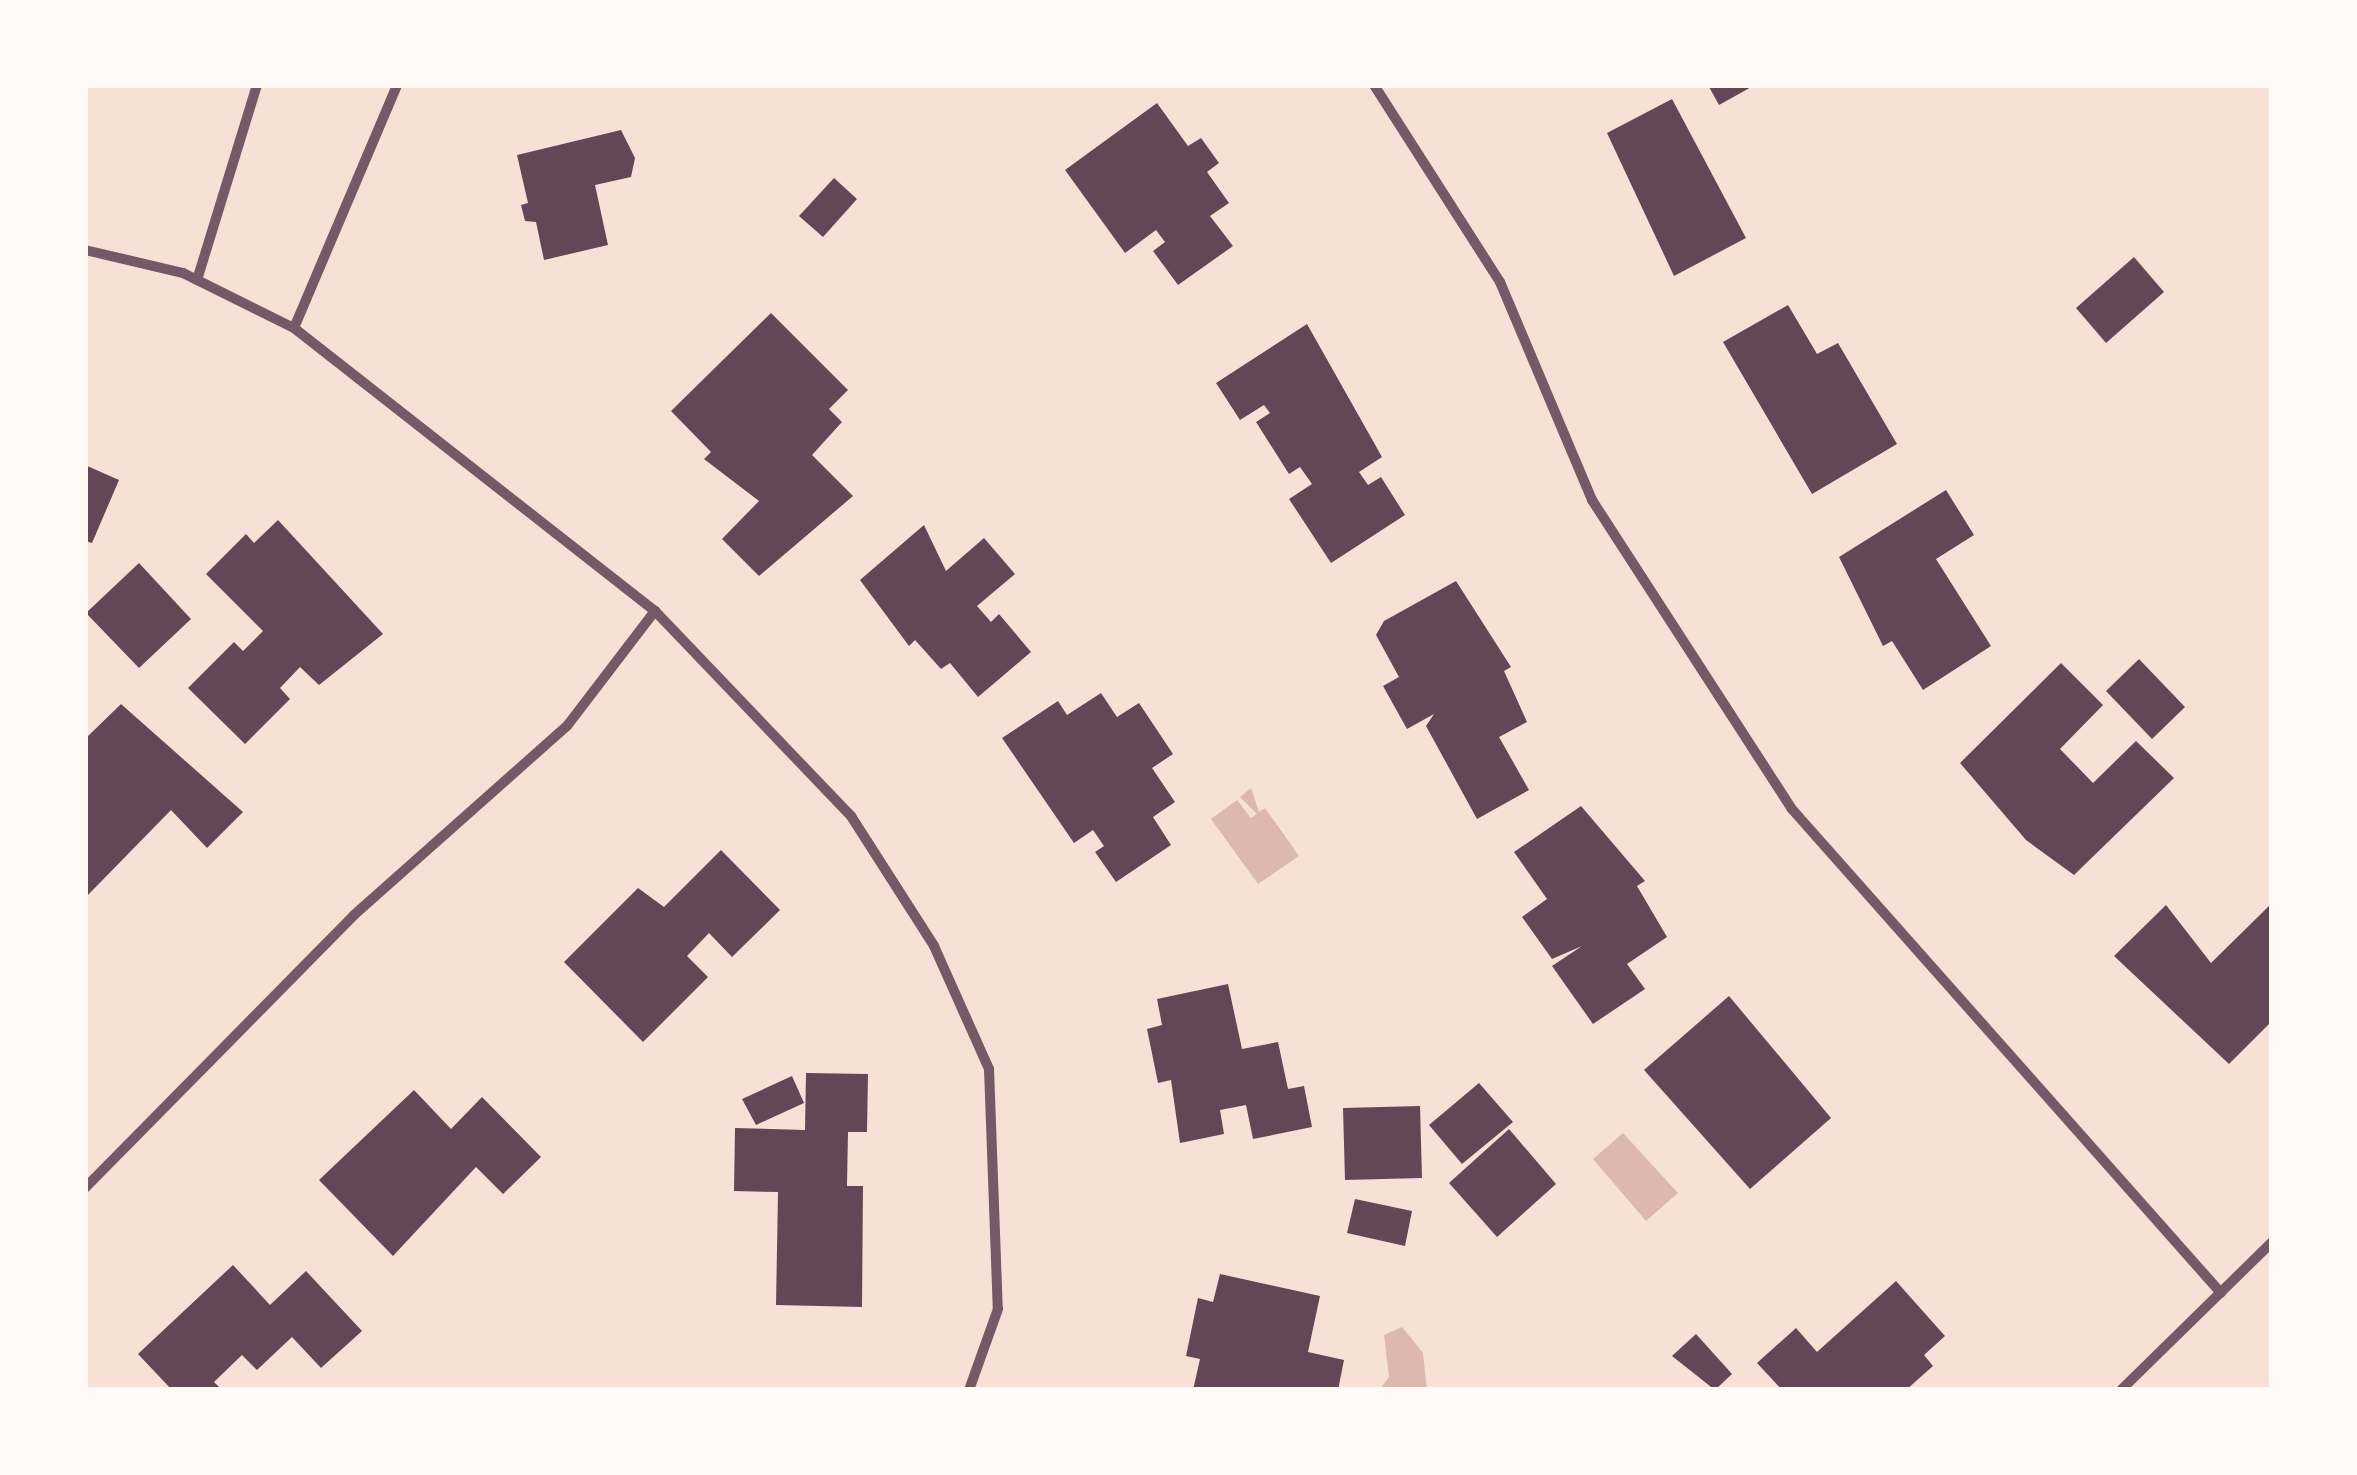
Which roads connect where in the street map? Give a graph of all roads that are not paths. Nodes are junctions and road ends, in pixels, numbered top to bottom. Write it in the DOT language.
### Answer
graph roads {
  1 [pos="257,85"];
  2 [pos="397,85"];
  3 [pos="1374,85"];
  4 [pos="85,250"];
  5 [pos="197,280"];
  6 [pos="294,328"];
  7 [pos="656,611"];
  8 [pos="85,1188"];
  9 [pos="2272,1242"];
  10 [pos="2221,1293"];
  11 [pos="969,1390"];
  12 [pos="2121,1390"];
  1 -- 5 [label="street"];
  2 -- 6 [label="street"];
  3 -- 10 [label="street"];
  4 -- 5 [label="street"];
  5 -- 6 [label="street"];
  6 -- 7 [label="street"];
  7 -- 8 [label="street"];
  7 -- 11 [label="street"];
  9 -- 10 [label="street"];
  10 -- 12 [label="street"];
}
